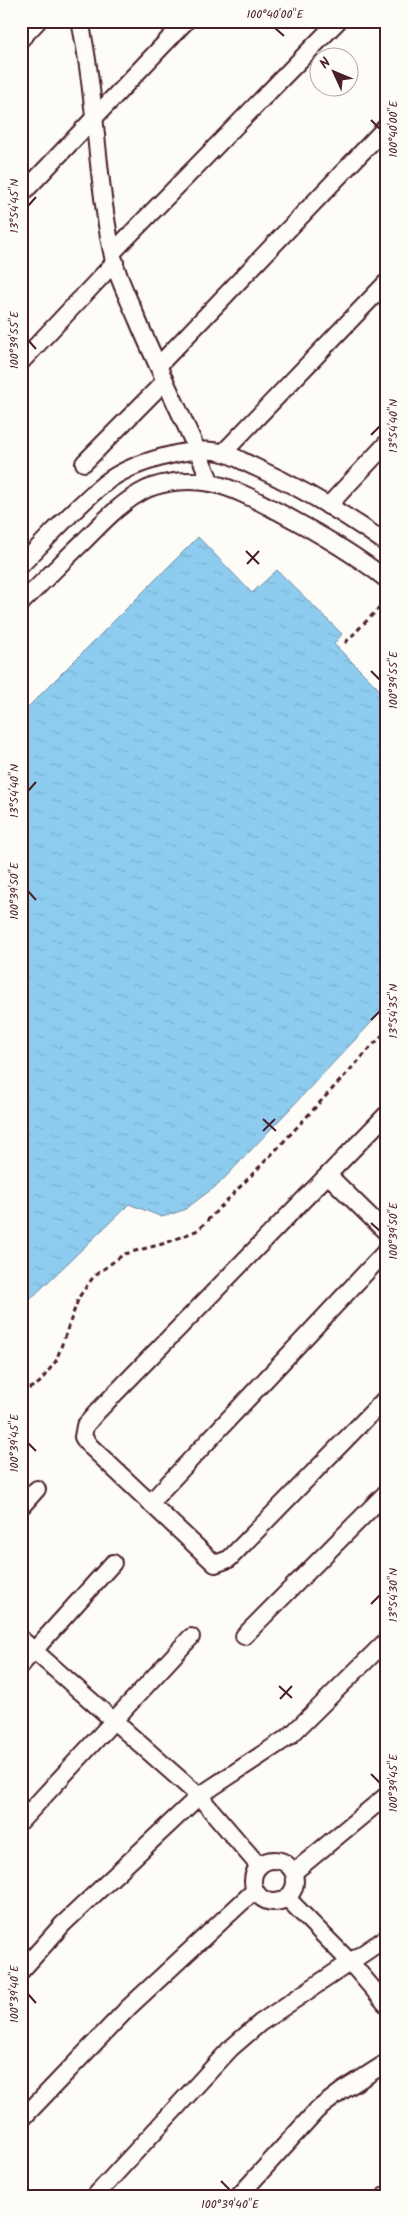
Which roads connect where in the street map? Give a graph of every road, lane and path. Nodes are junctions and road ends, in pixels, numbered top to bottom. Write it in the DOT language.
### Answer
graph roads {
  1 [pos="38,21"];
  2 [pos="80,21"];
  3 [pos="186,21"];
  4 [pos="338,21"];
  5 [pos="21,39"];
  6 [pos="96,114"];
  7 [pos="386,127"];
  8 [pos="21,195"];
  9 [pos="114,257"];
  10 [pos="386,283"];
  11 [pos="21,362"];
  12 [pos="158,366"];
  13 [pos="165,381"];
  14 [pos="386,444"];
  15 [pos="199,452"];
  16 [pos="223,453"];
  17 [pos="84,463"];
  18 [pos="211,483"];
  19 [pos="328,506"];
  20 [pos="386,543"];
  21 [pos="21,565"];
  22 [pos="386,579"];
  23 [pos="386,601"];
  24 [pos="21,603"];
  25 [pos="345,643"];
  26 [pos="386,1031"];
  27 [pos="386,1115"];
  28 [pos="328,1175"];
  29 [pos="386,1232"];
  30 [pos="386,1251"];
  31 [pos="21,1393"];
  32 [pos="386,1398"];
  33 [pos="37,1489"];
  34 [pos="386,1493"];
  35 [pos="150,1503"];
  36 [pos="21,1507"];
  37 [pos="114,1563"];
  38 [pos="244,1636"];
  39 [pos="191,1637"];
  40 [pos="21,1639"];
  41 [pos="386,1641"];
  42 [pos="34,1650"];
  43 [pos="21,1665"];
  44 [pos="115,1720"];
  45 [pos="199,1796"];
  46 [pos="386,1796"];
  47 [pos="21,1821"];
  48 [pos="259,1866"];
  49 [pos="294,1872"];
  50 [pos="255,1890"];
  51 [pos="287,1898"];
  52 [pos="386,1938"];
  53 [pos="351,1963"];
  54 [pos="21,1971"];
  55 [pos="386,2004"];
  56 [pos="386,2063"];
  57 [pos="21,2120"];
  58 [pos="95,2196"];
  59 [pos="239,2196"];
  1 -- 5 [label="street"];
  2 -- 6 [label="street"];
  3 -- 6 [label="street"];
  4 -- 9 [label="street"];
  6 -- 8 [label="street"];
  6 -- 9 [label="street"];
  7 -- 12 [label="street"];
  9 -- 11 [label="street"];
  9 -- 12 [label="street"];
  10 -- 16 [label="street"];
  12 -- 13 [label="street"];
  13 -- 15 [label="street"];
  13 -- 17 [label="street"];
  14 -- 19 [label="street"];
  15 -- 16 [label="street"];
  15 -- 18 [label="street"];
  15 -- 21 [label="street"];
  16 -- 19 [label="street"];
  18 -- 22 [label="street"];
  18 -- 24 [label="street"];
  19 -- 20 [label="street"];
  23 -- 25 [label="path"];
  26 -- 31 [label="path"];
  27 -- 28 [label="street"];
  28 -- 29 [label="street"];
  28 -- 35 [label="street"];
  30 -- 35 [label="street"];
  32 -- 35 [label="street"];
  33 -- 36 [label="street"];
  34 -- 38 [label="street"];
  37 -- 42 [label="street"];
  39 -- 44 [label="street"];
  40 -- 42 [label="street"];
  41 -- 45 [label="street"];
  42 -- 43 [label="street"];
  42 -- 44 [label="street"];
  44 -- 45 [label="street"];
  44 -- 47 [label="street"];
  45 -- 48 [label="street"];
  45 -- 54 [label="street"];
  46 -- 49 [label="street"];
  48 -- 49 [label="street"];
  48 -- 50 [label="street"];
  49 -- 51 [label="street"];
  50 -- 51 [label="street"];
  50 -- 57 [label="street"];
  51 -- 53 [label="street"];
  52 -- 53 [label="street"];
  53 -- 55 [label="street"];
  53 -- 58 [label="street"];
  56 -- 59 [label="street"];
}
